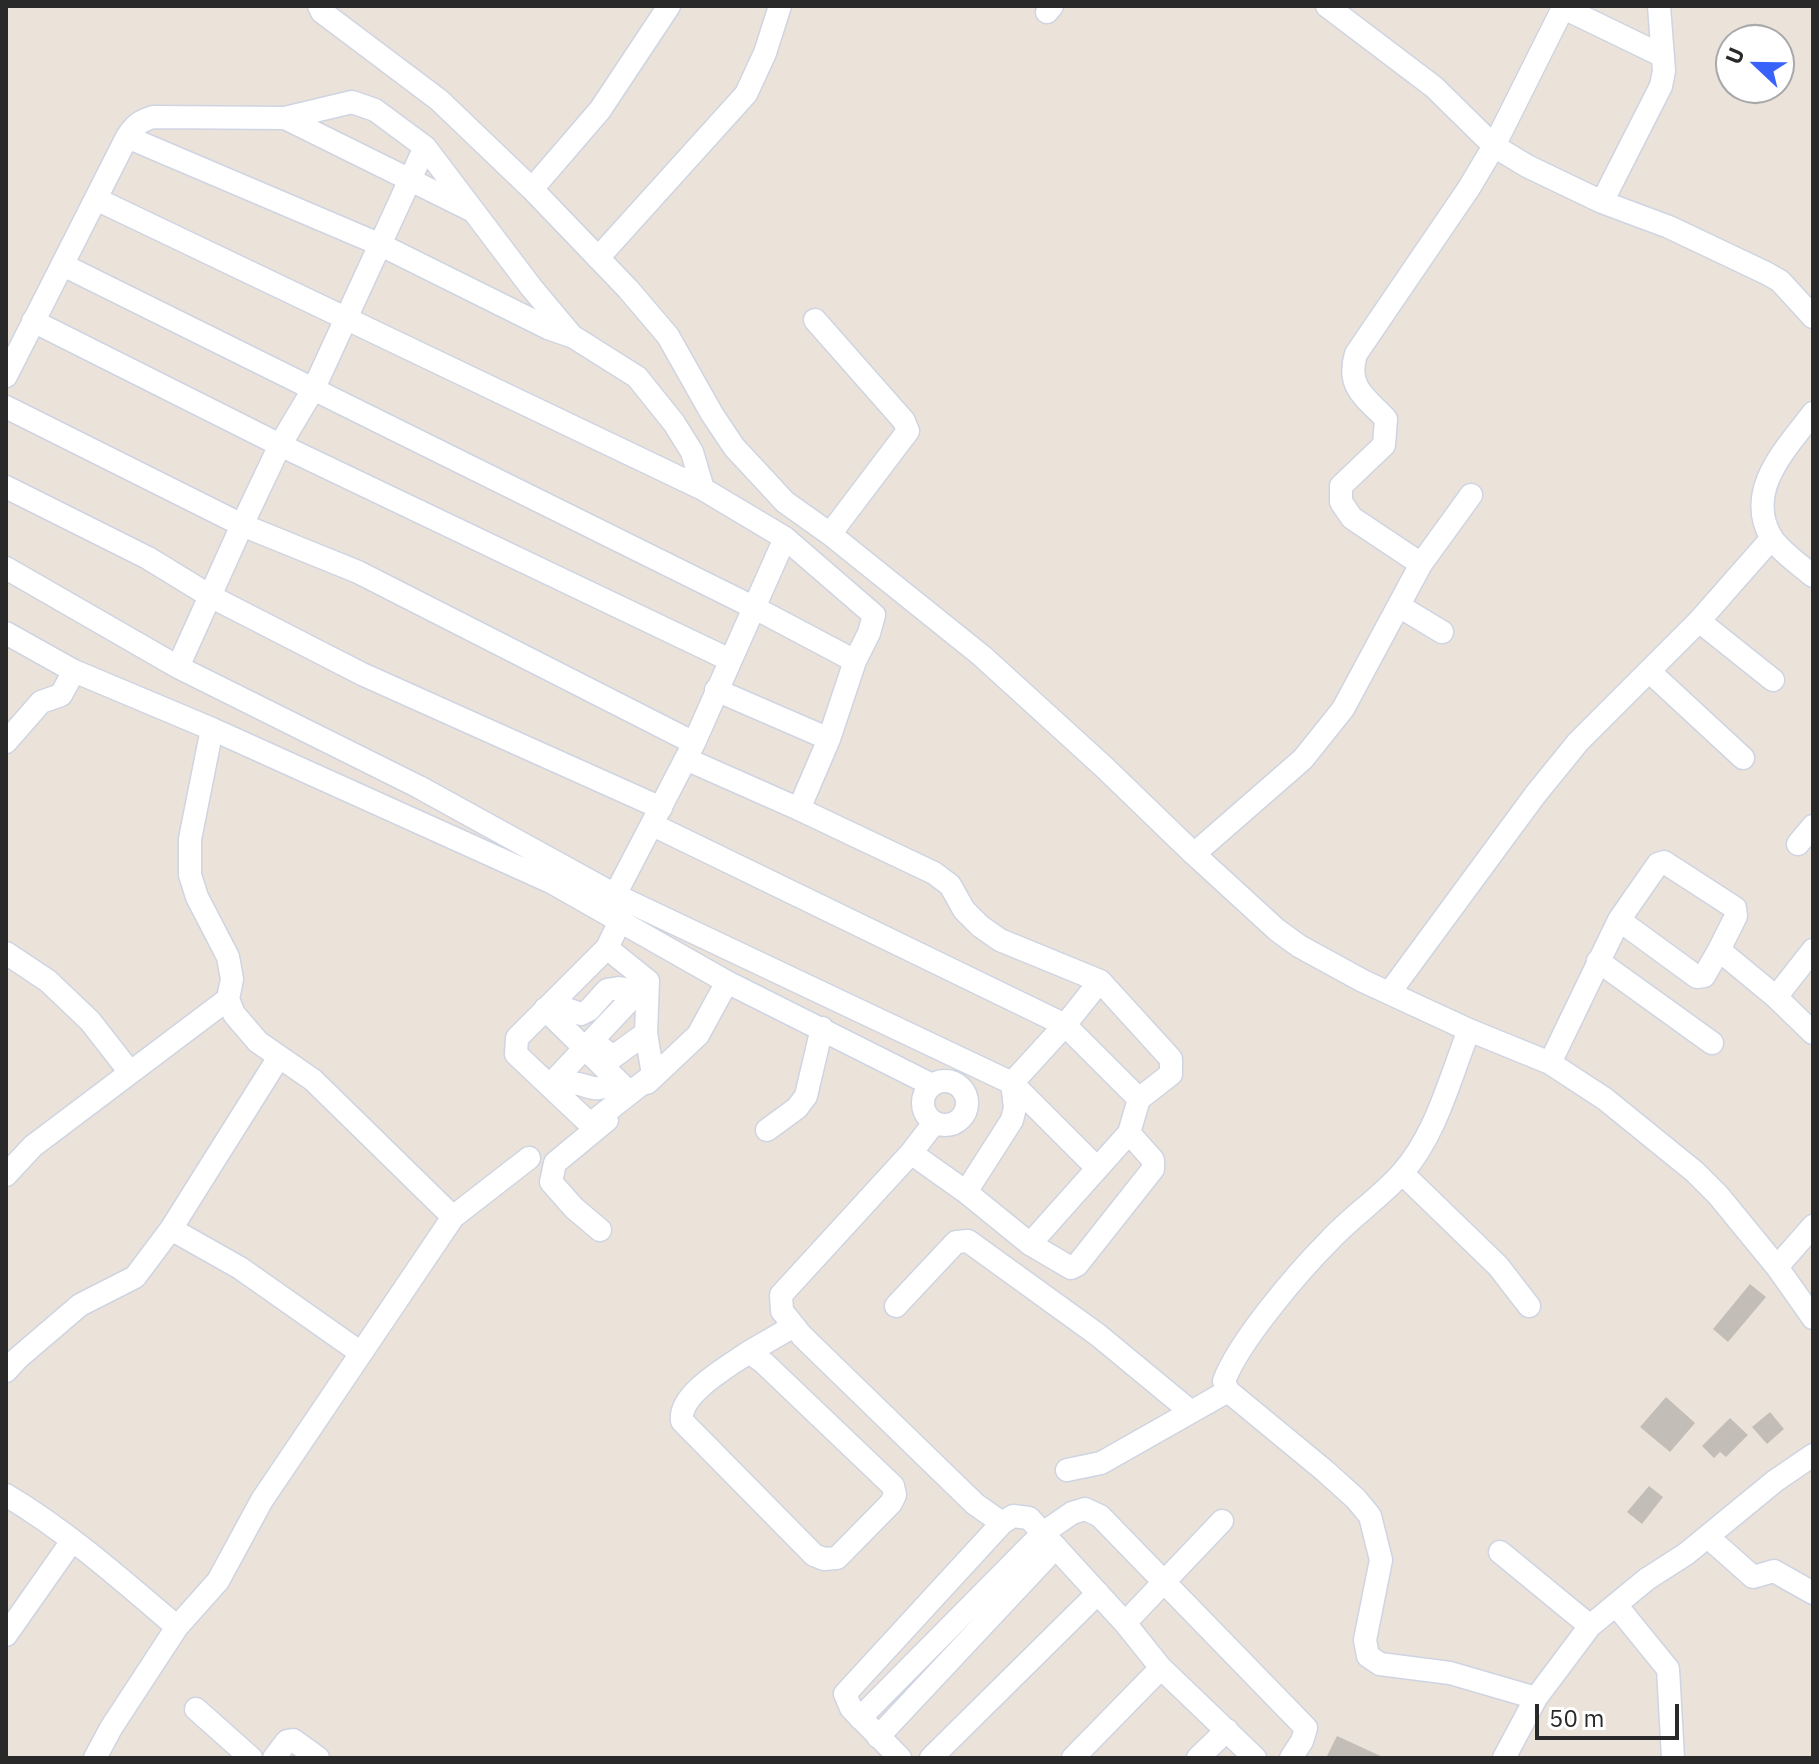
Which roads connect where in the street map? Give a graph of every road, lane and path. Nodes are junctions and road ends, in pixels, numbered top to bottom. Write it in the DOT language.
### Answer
graph roads {
  1 [pos="319,6"];
  2 [pos="669,6"];
  3 [pos="780,6"];
  4 [pos="1327,6"];
  5 [pos="1659,6"];
  6 [pos="1663,56"];
  7 [pos="285,118"];
  8 [pos="127,137"];
  9 [pos="1494,146"];
  10 [pos="425,147"];
  11 [pos="410,181"];
  12 [pos="532,189"];
  13 [pos="96,199"];
  14 [pos="1602,202"];
  15 [pos="478,213"];
  16 [pos="381,245"];
  17 [pos="598,258"];
  18 [pos="63,265"];
  19 [pos="345,317"];
  20 [pos="1813,317"];
  21 [pos="815,320"];
  22 [pos="33,321"];
  23 [pos="572,336"];
  24 [pos="6,376"];
  25 [pos="314,388"];
  26 [pos="6,407"];
  27 [pos="1813,413"];
  28 [pos="280,445"];
  29 [pos="6,487"];
  30 [pos="703,489"];
  31 [pos="1471,495"];
  32 [pos="242,525"];
  33 [pos="830,534"];
  34 [pos="785,538"];
  35 [pos="1772,538"];
  36 [pos="1421,564"];
  37 [pos="6,568"];
  38 [pos="1813,576"];
  39 [pos="210,596"];
  40 [pos="1399,606"];
  41 [pos="755,608"];
  42 [pos="1699,621"];
  43 [pos="1442,632"];
  44 [pos="6,633"];
  45 [pos="730,660"];
  46 [pos="855,661"];
  47 [pos="178,667"];
  48 [pos="74,671"];
  49 [pos="1650,672"];
  50 [pos="1773,680"];
  51 [pos="716,690"];
  52 [pos="212,729"];
  53 [pos="829,739"];
  54 [pos="6,742"];
  55 [pos="690,751"];
  56 [pos="1743,758"];
  57 [pos="799,809"];
  58 [pos="657,816"];
  59 [pos="1813,826"];
  60 [pos="1798,844"];
  61 [pos="1194,854"];
  62 [pos="615,895"];
  63 [pos="1619,920"];
  64 [pos="620,921"];
  65 [pos="607,948"];
  66 [pos="1719,950"];
  67 [pos="1813,950"];
  68 [pos="6,953"];
  69 [pos="1598,961"];
  70 [pos="1100,981"];
  71 [pos="727,982"];
  72 [pos="643,986"];
  73 [pos="1390,992"];
  74 [pos="1776,997"];
  75 [pos="228,999"];
  76 [pos="549,1006"];
  77 [pos="1065,1025"];
  78 [pos="822,1028"];
  79 [pos="1469,1030"];
  80 [pos="646,1033"];
  81 [pos="1813,1033"];
  82 [pos="1712,1043"];
  83 [pos="588,1044"];
  84 [pos="279,1057"];
  85 [pos="1550,1063"];
  86 [pos="129,1071"];
  87 [pos="624,1078"];
  88 [pos="1012,1083"];
  89 [pos="932,1085"];
  90 [pos="556,1091"];
  91 [pos="1139,1099"];
  92 [pos="934,1123"];
  93 [pos="767,1130"];
  94 [pos="1129,1133"];
  95 [pos="911,1153"];
  96 [pos="529,1158"];
  97 [pos="1097,1168"];
  98 [pos="1402,1173"];
  99 [pos="6,1175"];
  100 [pos="966,1192"];
  101 [pos="453,1217"];
  102 [pos="1813,1226"];
  103 [pos="171,1229"];
  104 [pos="600,1230"];
  105 [pos="1030,1244"];
  106 [pos="1777,1267"];
  107 [pos="896,1306"];
  108 [pos="1529,1306"];
  109 [pos="1813,1318"];
  110 [pos="794,1326"];
  111 [pos="749,1352"];
  112 [pos="361,1353"];
  113 [pos="6,1371"];
  114 [pos="1228,1391"];
  115 [pos="1190,1411"];
  116 [pos="1813,1455"];
  117 [pos="1067,1470"];
  118 [pos="6,1495"];
  119 [pos="1222,1521"];
  120 [pos="1002,1523"];
  121 [pos="1708,1537"];
  122 [pos="1050,1540"];
  123 [pos="72,1541"];
  124 [pos="1500,1552"];
  125 [pos="1163,1583"];
  126 [pos="1098,1593"];
  127 [pos="1813,1593"];
  128 [pos="1616,1605"];
  129 [pos="1125,1623"];
  130 [pos="1590,1626"];
  131 [pos="177,1627"];
  132 [pos="6,1635"];
  133 [pos="1161,1668"];
  134 [pos="1536,1698"];
  135 [pos="196,1709"];
  136 [pos="860,1718"];
  137 [pos="1227,1730"];
  138 [pos="878,1737"];
  139 [pos="95,1758"];
  140 [pos="251,1758"];
  141 [pos="274,1758"];
  142 [pos="318,1758"];
  143 [pos="900,1758"];
  144 [pos="931,1758"];
  145 [pos="1073,1758"];
  146 [pos="1198,1758"];
  147 [pos="1255,1758"];
  148 [pos="1291,1758"];
  149 [pos="1504,1758"];
  150 [pos="1673,1758"];
  1 -- 12 [label="street"];
  2 -- 12 [label="street"];
  3 -- 17 [label="street"];
  4 -- 9 [label="street"];
  5 -- 6 [label="street"];
  6 -- 9 [label="street"];
  6 -- 14 [label="street"];
  7 -- 8 [label="street"];
  7 -- 10 [label="street"];
  7 -- 11 [label="street"];
  8 -- 13 [label="street"];
  8 -- 16 [label="street"];
  9 -- 14 [label="street"];
  9 -- 36 [label="street"];
  10 -- 11 [label="street"];
  10 -- 15 [label="street"];
  11 -- 15 [label="street"];
  11 -- 16 [label="street"];
  12 -- 17 [label="street"];
  13 -- 18 [label="street"];
  13 -- 19 [label="street"];
  14 -- 20 [label="street"];
  15 -- 23 [label="street"];
  16 -- 19 [label="street"];
  16 -- 23 [label="street"];
  17 -- 33 [label="street"];
  18 -- 22 [label="street"];
  18 -- 25 [label="street"];
  19 -- 25 [label="street"];
  19 -- 30 [label="street"];
  21 -- 33 [label="street"];
  22 -- 24 [label="street"];
  22 -- 28 [label="street"];
  23 -- 30 [label="street"];
  25 -- 28 [label="street"];
  25 -- 41 [label="street"];
  26 -- 32 [label="street"];
  27 -- 35 [label="street"];
  28 -- 32 [label="street"];
  28 -- 45 [label="street"];
  29 -- 39 [label="street"];
  30 -- 34 [label="street"];
  31 -- 36 [label="street"];
  32 -- 39 [label="street"];
  32 -- 55 [label="street"];
  33 -- 61 [label="street"];
  34 -- 41 [label="street"];
  34 -- 46 [label="street"];
  35 -- 38 [label="street"];
  35 -- 42 [label="street"];
  36 -- 40 [label="street"];
  37 -- 47 [label="street"];
  39 -- 47 [label="street"];
  39 -- 58 [label="street"];
  40 -- 43 [label="street"];
  40 -- 61 [label="street"];
  41 -- 45 [label="street"];
  41 -- 46 [label="street"];
  42 -- 49 [label="street"];
  42 -- 50 [label="street"];
  44 -- 48 [label="street"];
  45 -- 51 [label="street"];
  46 -- 53 [label="street"];
  47 -- 62 [label="street"];
  48 -- 52 [label="street"];
  48 -- 54 [label="street"];
  49 -- 56 [label="street"];
  49 -- 73 [label="street"];
  51 -- 53 [label="street"];
  51 -- 55 [label="street"];
  52 -- 64 [label="street"];
  52 -- 75 [label="street"];
  53 -- 57 [label="street"];
  55 -- 57 [label="street"];
  55 -- 58 [label="street"];
  57 -- 70 [label="street"];
  58 -- 62 [label="street"];
  58 -- 77 [label="street"];
  59 -- 60 [label="street"];
  61 -- 73 [label="street"];
  62 -- 88 [label="street"];
  63 -- 66 [label="street"];
  63 -- 66 [label="street"];
  63 -- 69 [label="street"];
  64 -- 65 [label="street"];
  64 -- 71 [label="street"];
  65 -- 72 [label="street"];
  65 -- 76 [label="street"];
  66 -- 74 [label="street"];
  67 -- 74 [label="street"];
  68 -- 86 [label="street"];
  69 -- 82 [label="street"];
  69 -- 85 [label="street"];
  70 -- 77 [label="street"];
  70 -- 91 [label="street"];
  71 -- 78 [label="street"];
  71 -- 104 [label="street"];
  72 -- 76 [label="street"];
  72 -- 80 [label="street"];
  72 -- 83 [label="street"];
  73 -- 79 [label="street"];
  74 -- 81 [label="street"];
  75 -- 84 [label="street"];
  75 -- 86 [label="street"];
  76 -- 83 [label="street"];
  76 -- 90 [label="street"];
  77 -- 88 [label="street"];
  77 -- 91 [label="street"];
  78 -- 89 [label="street"];
  78 -- 93 [label="street"];
  79 -- 85 [label="street"];
  79 -- 98 [label="street"];
  80 -- 87 [label="street"];
  80 -- 87 [label="street"];
  83 -- 87 [label="street"];
  83 -- 90 [label="street"];
  84 -- 101 [label="street"];
  84 -- 103 [label="street"];
  85 -- 106 [label="street"];
  86 -- 99 [label="street"];
  87 -- 90 [label="street"];
  87 -- 90 [label="street"];
  88 -- 97 [label="street"];
  88 -- 100 [label="street"];
  89 -- 92 [label="street"];
  89 -- 92 [label="street"];
  91 -- 94 [label="street"];
  92 -- 95 [label="street"];
  94 -- 97 [label="street"];
  94 -- 105 [label="street"];
  95 -- 100 [label="street"];
  95 -- 110 [label="street"];
  96 -- 101 [label="street"];
  97 -- 105 [label="street"];
  98 -- 108 [label="street"];
  98 -- 114 [label="street"];
  100 -- 105 [label="street"];
  101 -- 112 [label="street"];
  102 -- 106 [label="street"];
  103 -- 112 [label="street"];
  103 -- 113 [label="street"];
  106 -- 109 [label="street"];
  107 -- 115 [label="street"];
  110 -- 111 [label="street"];
  110 -- 120 [label="street"];
  111 -- 111 [label="street"];
  112 -- 131 [label="street"];
  114 -- 115 [label="street"];
  114 -- 134 [label="street"];
  115 -- 117 [label="street"];
  116 -- 121 [label="street"];
  118 -- 123 [label="street"];
  119 -- 125 [label="street"];
  120 -- 122 [label="street"];
  120 -- 136 [label="street"];
  121 -- 127 [label="street"];
  121 -- 128 [label="street"];
  122 -- 125 [label="street"];
  122 -- 126 [label="street"];
  122 -- 136 [label="street"];
  122 -- 138 [label="street"];
  123 -- 131 [label="street"];
  123 -- 132 [label="street"];
  124 -- 130 [label="street"];
  125 -- 129 [label="street"];
  125 -- 148 [label="street"];
  126 -- 129 [label="street"];
  126 -- 144 [label="street"];
  128 -- 130 [label="street"];
  128 -- 150 [label="street"];
  129 -- 133 [label="street"];
  130 -- 134 [label="street"];
  131 -- 139 [label="street"];
  133 -- 137 [label="street"];
  133 -- 145 [label="street"];
  134 -- 149 [label="street"];
  135 -- 140 [label="street"];
  136 -- 138 [label="street"];
  137 -- 146 [label="street"];
  137 -- 147 [label="street"];
  138 -- 143 [label="street"];
  141 -- 142 [label="street"];
}
